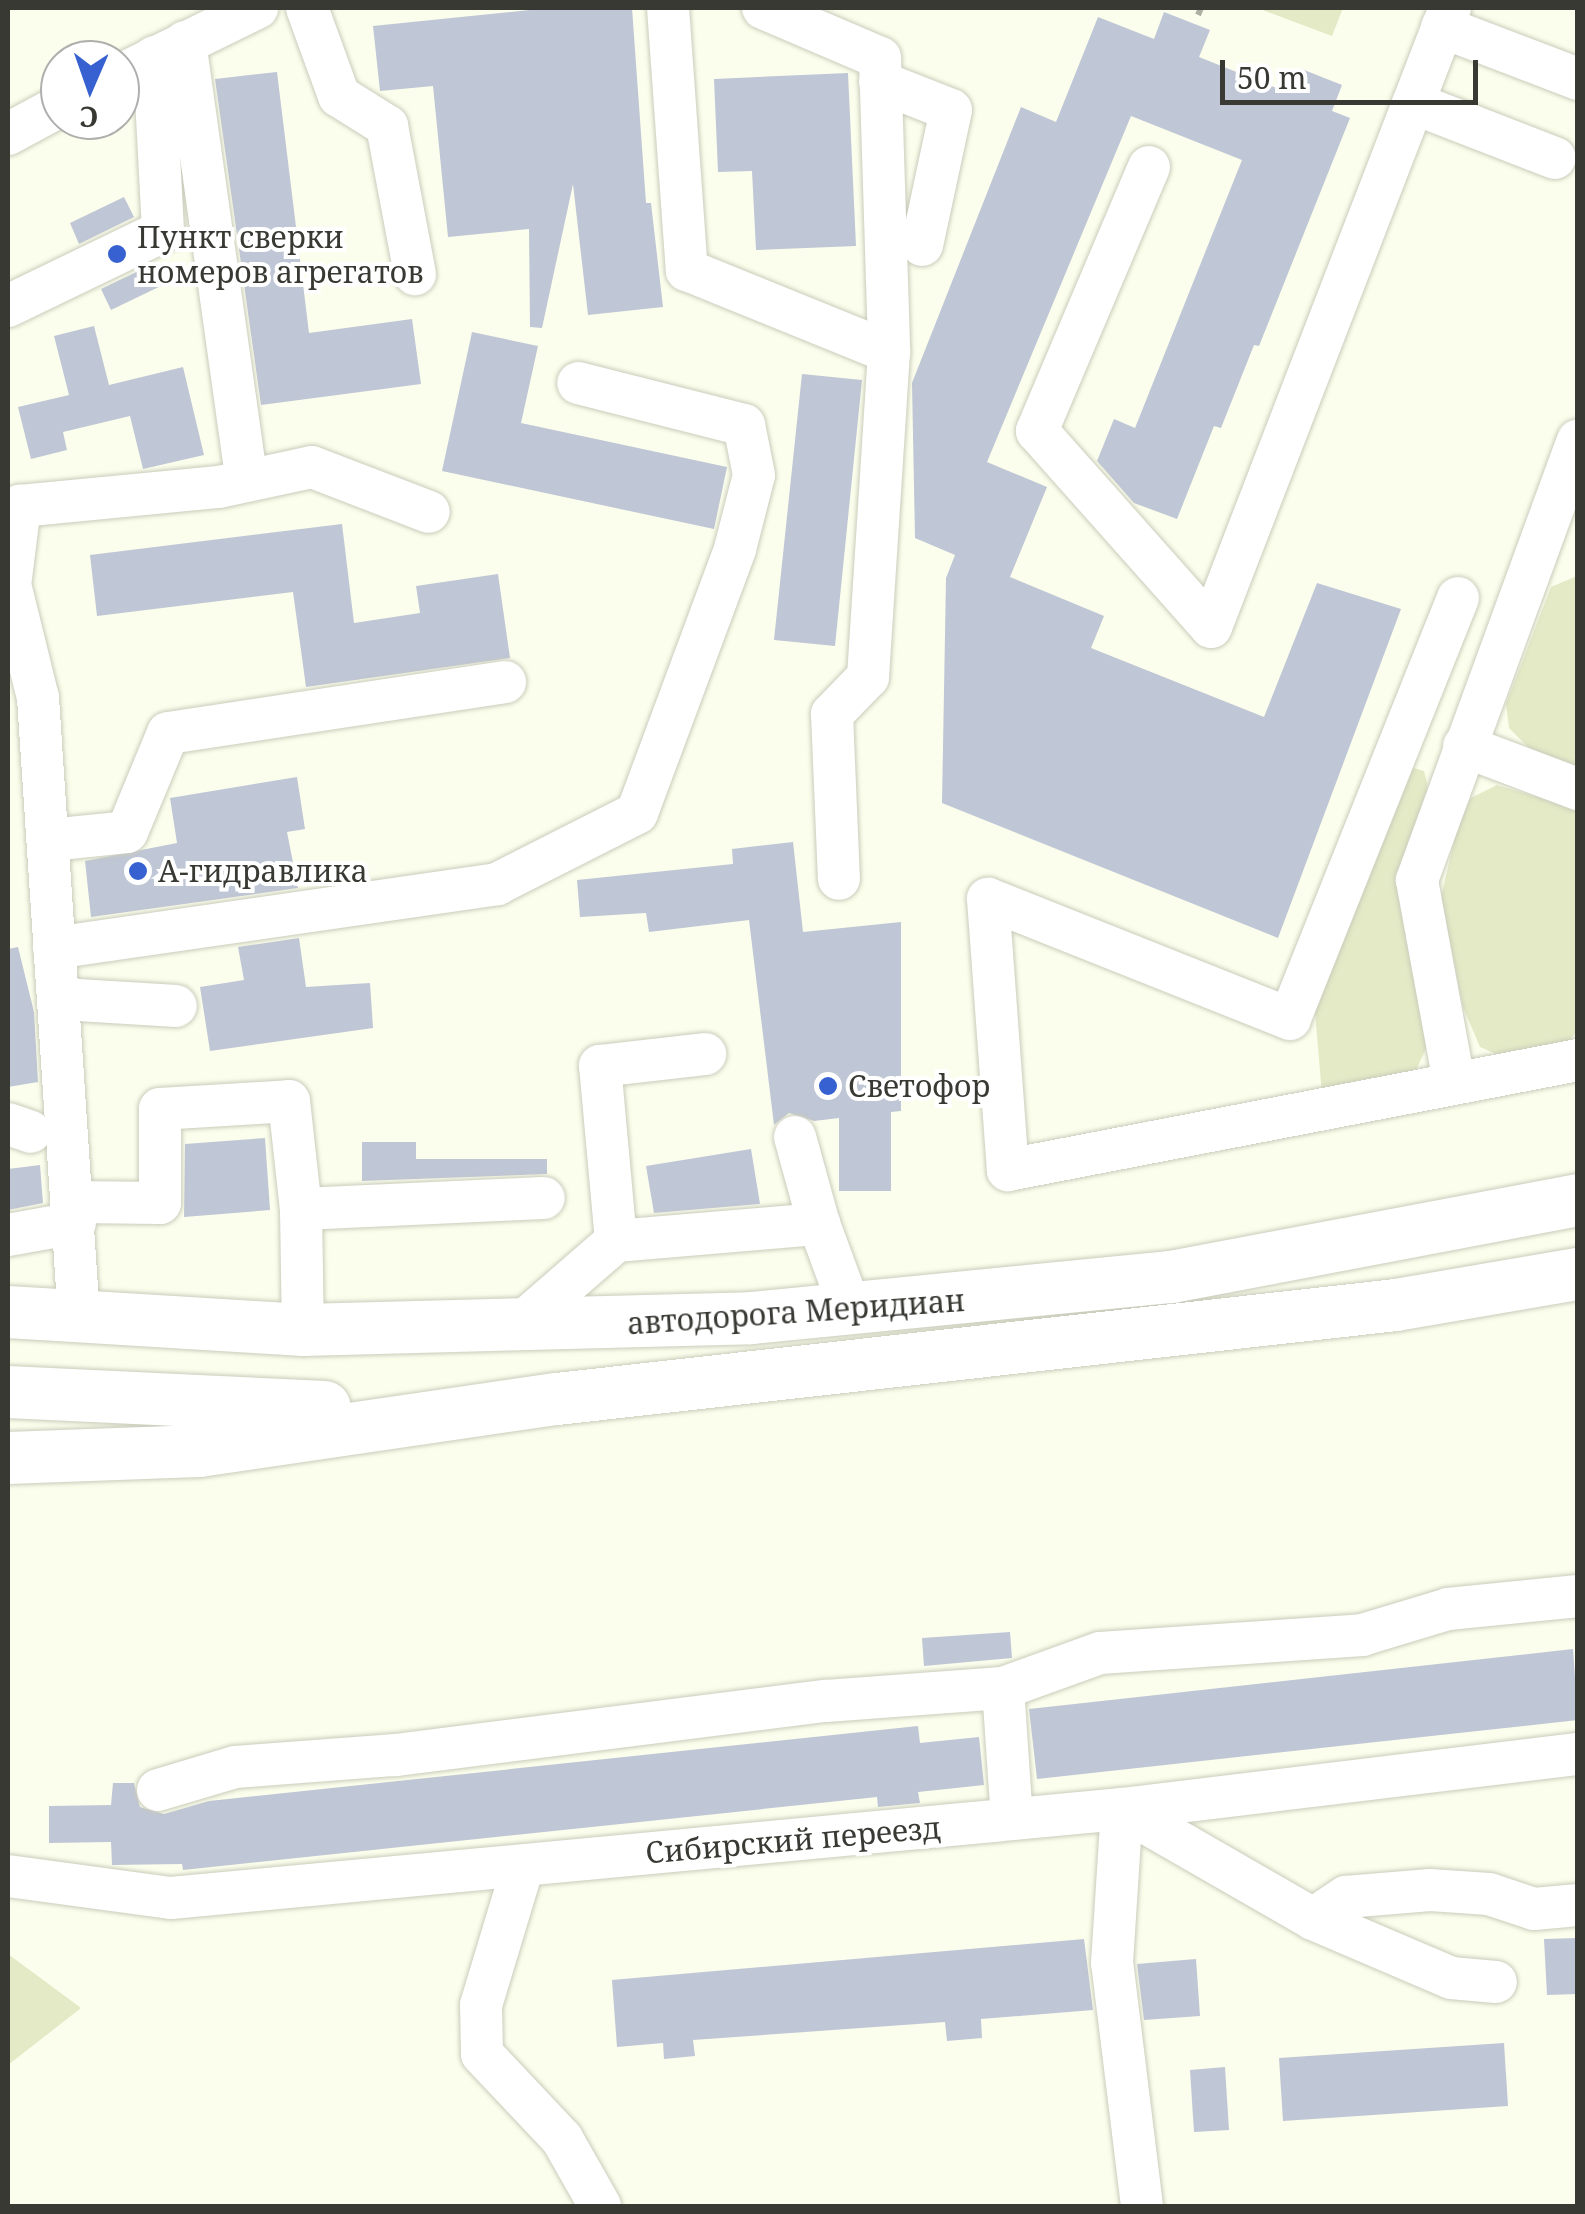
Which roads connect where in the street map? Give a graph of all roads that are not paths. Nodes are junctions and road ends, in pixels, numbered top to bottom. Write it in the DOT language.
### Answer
graph roads {
  1 [pos="257,8"];
  2 [pos="307,8"];
  3 [pos="668,8"];
  4 [pos="763,8"];
  5 [pos="1446,17"];
  6 [pos="153,58"];
  7 [pos="1578,79"];
  8 [pos="880,82"];
  9 [pos="1413,103"];
  10 [pos="40,117"];
  11 [pos="8,134"];
  12 [pos="1555,158"];
  13 [pos="1149,167"];
  14 [pos="922,245"];
  15 [pos="415,274"];
  16 [pos="8,306"];
  17 [pos="889,352"];
  18 [pos="578,383"];
  19 [pos="1578,442"];
  20 [pos="246,476"];
  21 [pos="1566,503"];
  22 [pos="428,512"];
  23 [pos="10,577"];
  24 [pos="1458,598"];
  25 [pos="505,682"];
  26 [pos="1464,746"];
  27 [pos="1578,789"];
  28 [pos="50,840"];
  29 [pos="839,879"];
  30 [pos="54,948"];
  31 [pos="62,999"];
  32 [pos="176,1006"];
  33 [pos="705,1054"];
  34 [pos="1578,1060"];
  35 [pos="1454,1082"];
  36 [pos="795,1136"];
  37 [pos="544,1198"];
  38 [pos="1578,1200"];
  39 [pos="301,1209"];
  40 [pos="75,1213"];
  41 [pos="819,1224"];
  42 [pos="8,1235"];
  43 [pos="616,1241"];
  44 [pos="1578,1274"];
  45 [pos="851,1311"];
  46 [pos="8,1312"];
  47 [pos="79,1320"];
  48 [pos="517,1327"];
  49 [pos="303,1330"];
  50 [pos="8,1392"];
  51 [pos="557,1399"];
  52 [pos="8,1458"];
  53 [pos="1578,1596"];
  54 [pos="1003,1688"];
  55 [pos="1578,1754"];
  56 [pos="158,1790"];
  57 [pos="1122,1809"];
  58 [pos="1012,1819"];
  59 [pos="523,1866"];
  60 [pos="8,1876"];
  61 [pos="1578,1904"];
  62 [pos="1314,1918"];
  63 [pos="1496,1982"];
  64 [pos="600,2206"];
  65 [pos="1142,2206"];
  1 -- 6 [label="street"];
  2 -- 15 [label="street"];
  3 -- 17 [label="street"];
  4 -- 8 [label="street"];
  5 -- 7 [label="street"];
  5 -- 9 [label="street"];
  6 -- 16 [label="street"];
  6 -- 20 [label="street"];
  8 -- 14 [label="street"];
  8 -- 17 [label="street"];
  9 -- 12 [label="street"];
  9 -- 13 [label="street"];
  10 -- 11 [label="street"];
  17 -- 29 [label="street"];
  18 -- 30 [label="street"];
  19 -- 21 [label="street"];
  20 -- 22 [label="street"];
  20 -- 23 [label="street"];
  21 -- 26 [label="street"];
  23 -- 28 [label="street"];
  24 -- 35 [label="street"];
  25 -- 28 [label="street"];
  26 -- 27 [label="street"];
  26 -- 35 [label="street"];
  28 -- 30 [label="street"];
  30 -- 31 [label="street"];
  31 -- 32 [label="street"];
  31 -- 40 [label="street"];
  33 -- 43 [label="street"];
  34 -- 35 [label="street"];
  36 -- 41 [label="street"];
  37 -- 39 [label="street"];
  38 -- 45 [label="main road, автодорога Меридиан"];
  39 -- 40 [label="street"];
  39 -- 49 [label="street"];
  40 -- 42 [label="street"];
  40 -- 47 [label="street"];
  41 -- 43 [label="street"];
  41 -- 45 [label="street"];
  43 -- 48 [label="street"];
  44 -- 51 [label="main road, автодорога Меридиан"];
  45 -- 48 [label="main road, автодорога Меридиан"];
  46 -- 47 [label="main road, автодорога Меридиан"];
  47 -- 49 [label="main road, автодорога Меридиан"];
  48 -- 49 [label="main road, автодорога Меридиан"];
  50 -- 51 [label="main road"];
  51 -- 52 [label="main road"];
  53 -- 54 [label="street"];
  54 -- 56 [label="street"];
  54 -- 58 [label="street"];
  55 -- 57 [label="street, Сибирский переезд"];
  57 -- 58 [label="street, Сибирский переезд"];
  57 -- 62 [label="street"];
  57 -- 65 [label="street"];
  58 -- 59 [label="street, Сибирский переезд"];
  59 -- 60 [label="street, Сибирский переезд"];
  59 -- 64 [label="street"];
  61 -- 62 [label="street"];
  62 -- 63 [label="street"];
}
